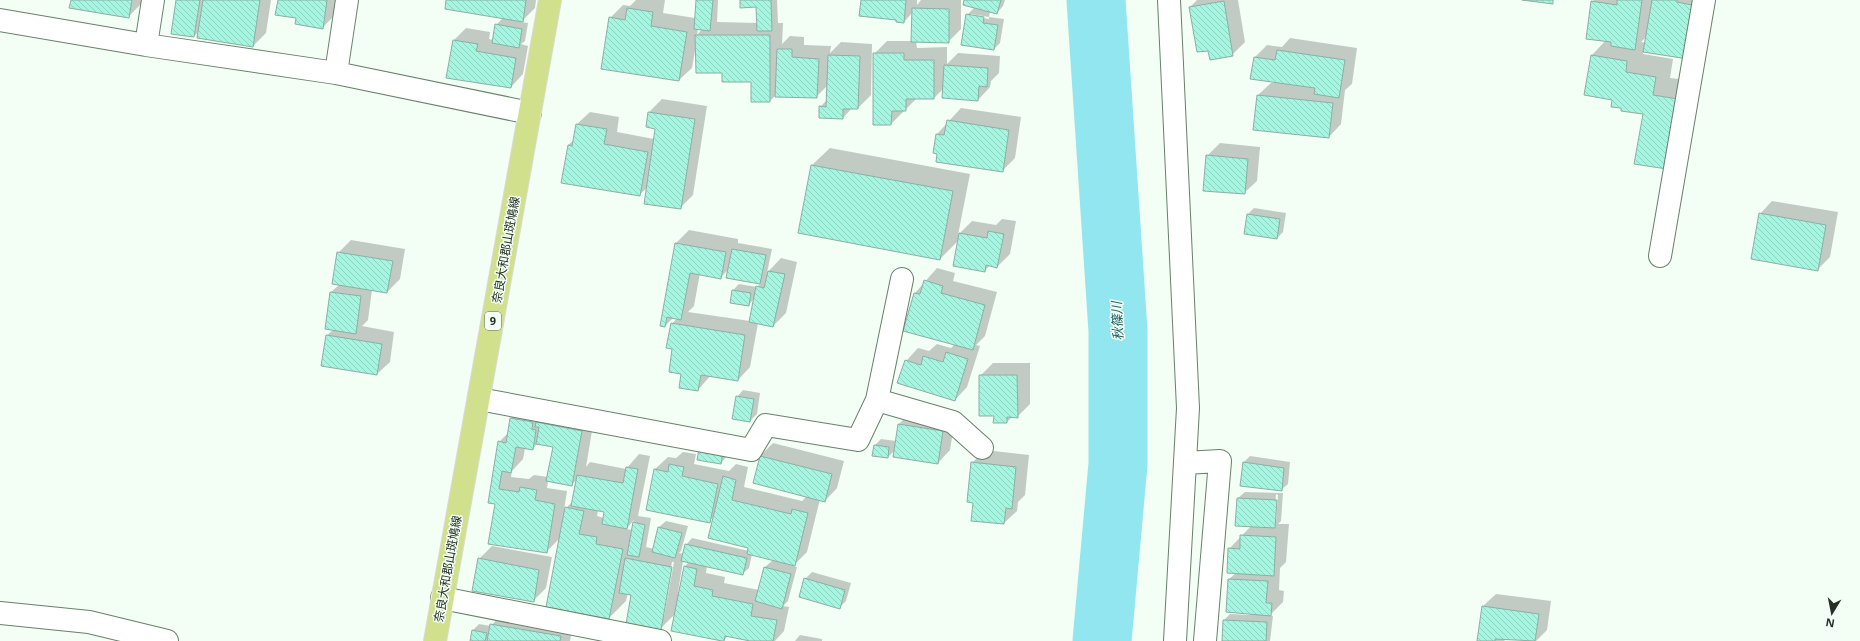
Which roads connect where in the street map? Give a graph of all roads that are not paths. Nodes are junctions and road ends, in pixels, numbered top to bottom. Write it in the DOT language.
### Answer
graph roads {
  1 [pos="153,0"];
  2 [pos="347,0"];
  3 [pos="550,0"];
  4 [pos="1169,0"];
  5 [pos="1704,0"];
  6 [pos="0,20"];
  7 [pos="146,45"];
  8 [pos="336,73"];
  9 [pos="530,113"];
  10 [pos="1660,256"];
  11 [pos="902,279"];
  12 [pos="479,399"];
  13 [pos="877,400"];
  14 [pos="982,448"];
  15 [pos="1185,463"];
  16 [pos="442,598"];
  17 [pos="0,612"];
  18 [pos="167,641"];
  19 [pos="435,641"];
  20 [pos="660,641"];
  21 [pos="1175,641"];
  22 [pos="1204,641"];
  1 -- 7 [label="street"];
  2 -- 8 [label="street"];
  3 -- 9 [label="main road, 奈良大和郡山斑鳩線 / 9"];
  4 -- 15 [label="street"];
  5 -- 10 [label="street"];
  6 -- 7 [label="street"];
  7 -- 8 [label="street"];
  8 -- 9 [label="street"];
  9 -- 12 [label="main road, 奈良大和郡山斑鳩線 / 9"];
  11 -- 13 [label="street"];
  12 -- 13 [label="street"];
  12 -- 16 [label="main road, 奈良大和郡山斑鳩線 / 9"];
  13 -- 14 [label="street"];
  15 -- 21 [label="street"];
  15 -- 22 [label="street"];
  16 -- 19 [label="main road, 奈良大和郡山斑鳩線 / 9"];
  16 -- 20 [label="street"];
  17 -- 18 [label="street"];
}
